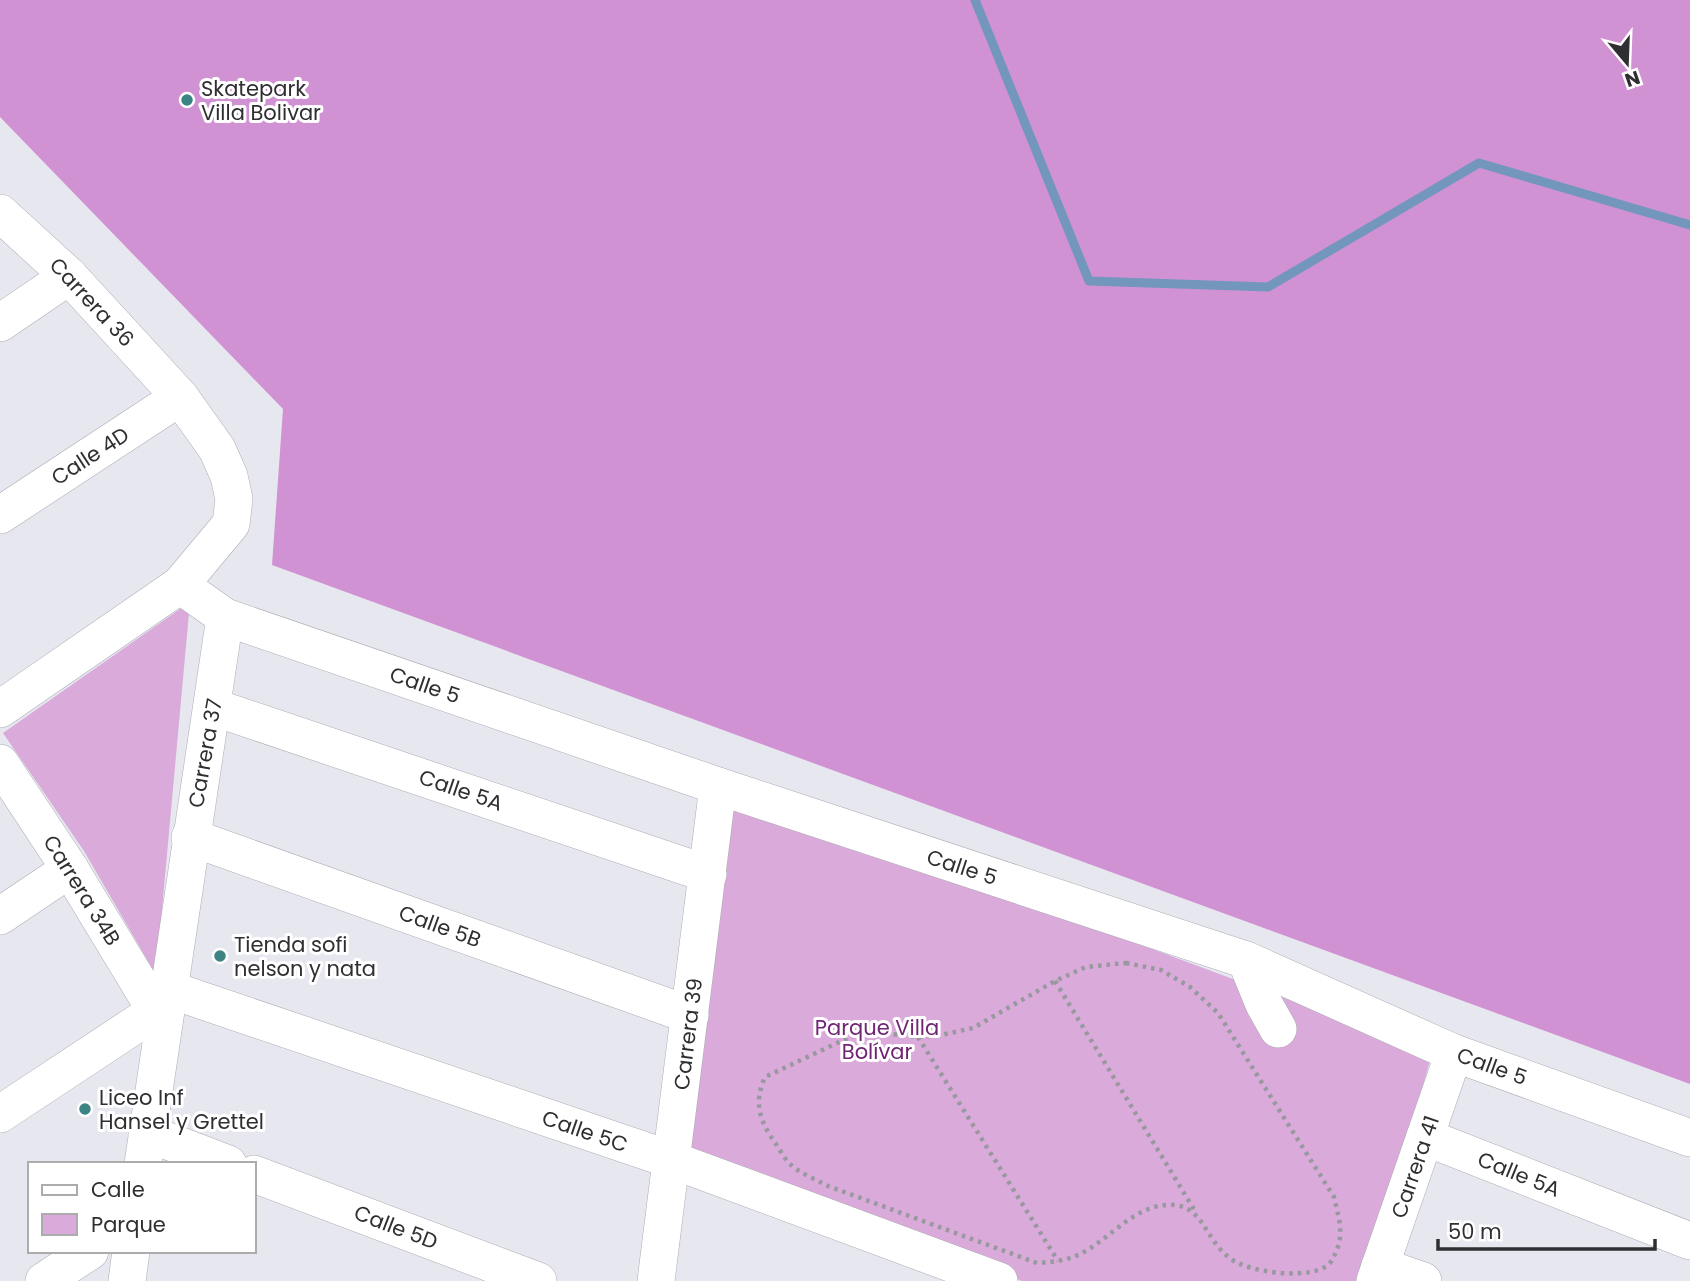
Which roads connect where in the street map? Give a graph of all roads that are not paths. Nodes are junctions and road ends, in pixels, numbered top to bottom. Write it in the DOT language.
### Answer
graph roads {
  1 [pos="0,213"];
  2 [pos="69,276"];
  3 [pos="0,323"];
  4 [pos="180,397"];
  5 [pos="0,515"];
  6 [pos="180,585"];
  7 [pos="225,617"];
  8 [pos="213,706"];
  9 [pos="0,709"];
  10 [pos="0,763"];
  11 [pos="718,786"];
  12 [pos="190,837"];
  13 [pos="70,869"];
  14 [pos="708,874"];
  15 [pos="0,916"];
  16 [pos="1245,960"];
  17 [pos="163,1004"];
  18 [pos="690,1014"];
  19 [pos="1278,1029"];
  20 [pos="1454,1053"];
  21 [pos="0,1114"];
  22 [pos="1425,1137"];
  23 [pos="1690,1138"];
  24 [pos="145,1148"];
  25 [pos="671,1160"];
  26 [pos="218,1162"];
  27 [pos="256,1175"];
  28 [pos="1690,1241"];
  29 [pos="87,1253"];
  30 [pos="960,1274"];
  31 [pos="1378,1274"];
  32 [pos="44,1281"];
  33 [pos="538,1281"];
  34 [pos="656,1281"];
  35 [pos="999,1281"];
  36 [pos="1423,1281"];
  1 -- 2 [label="street, Carrera 36"];
  2 -- 3 [label="street"];
  2 -- 4 [label="street, Carrera 36"];
  4 -- 5 [label="street, Calle 4D"];
  4 -- 6 [label="street"];
  6 -- 7 [label="street"];
  6 -- 9 [label="street"];
  7 -- 8 [label="street, Carrera 37"];
  7 -- 11 [label="street, Calle 5"];
  8 -- 12 [label="street, Carrera 37"];
  8 -- 14 [label="street, Calle 5A"];
  10 -- 13 [label="street, Carrera 34B"];
  11 -- 14 [label="street, Carrera 39"];
  11 -- 16 [label="street, Calle 5"];
  12 -- 17 [label="street, Carrera 37"];
  12 -- 18 [label="street, Calle 5B"];
  13 -- 15 [label="street"];
  13 -- 17 [label="street, Carrera 34B"];
  14 -- 18 [label="street, Carrera 39"];
  16 -- 19 [label="street"];
  16 -- 20 [label="street, Calle 5"];
  17 -- 21 [label="street"];
  17 -- 24 [label="street, Carrera 37"];
  17 -- 25 [label="street, Calle 5C"];
  18 -- 25 [label="street, Carrera 39"];
  20 -- 22 [label="street, Carrera 41"];
  20 -- 23 [label="street, Calle 5"];
  22 -- 28 [label="street, Calle 5A"];
  22 -- 31 [label="street, Carrera 41"];
  24 -- 26 [label="street"];
  25 -- 30 [label="street, Calle 5C"];
  25 -- 34 [label="street, Carrera 39"];
  27 -- 33 [label="street, Calle 5D"];
  29 -- 32 [label="street"];
  30 -- 35 [label="street, Calle 5C"];
  31 -- 36 [label="street"];
}
